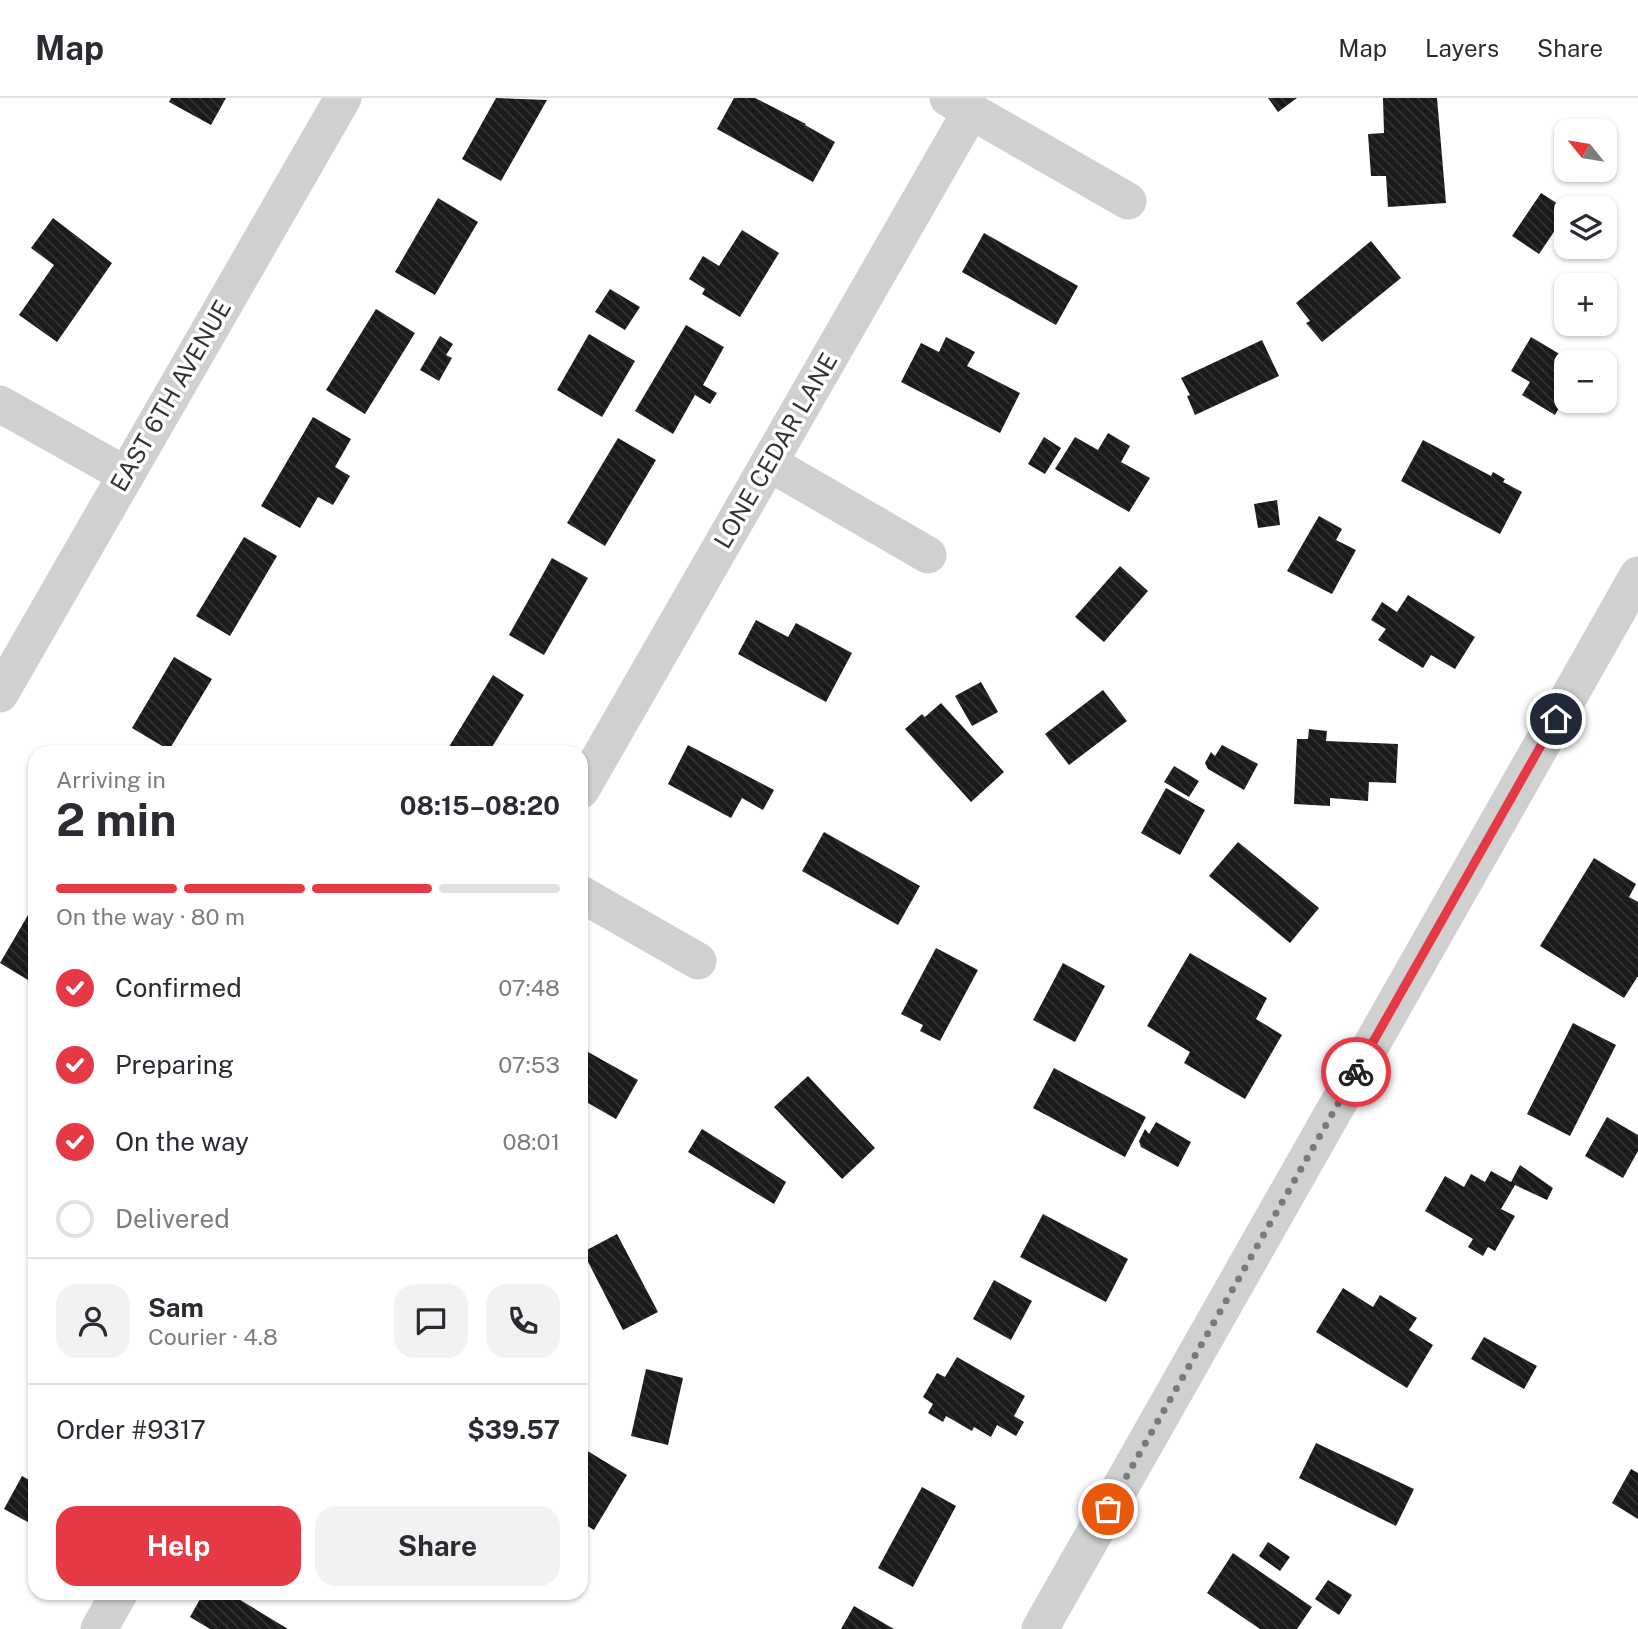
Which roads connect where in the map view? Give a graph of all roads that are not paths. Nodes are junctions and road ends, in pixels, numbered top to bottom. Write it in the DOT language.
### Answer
graph roads {
  1 [pos="343,98"];
  2 [pos="959,105"];
  3 [pos="1128,201"];
  4 [pos="0,404"];
  5 [pos="769,463"];
  6 [pos="126,475"];
  7 [pos="929,555"];
  8 [pos="1638,576"];
  9 [pos="0,694"];
  10 [pos="588,778"];
  11 [pos="588,898"];
  12 [pos="698,961"];
  13 [pos="115,1600"];
  14 [pos="99,1629"];
  15 [pos="1040,1629"];
  1 -- 6 [label="street, EAST 6TH AVENUE"];
  2 -- 3 [label="street"];
  2 -- 5 [label="street, LONE CEDAR LANE"];
  4 -- 6 [label="street"];
  5 -- 7 [label="street"];
  5 -- 10 [label="street, LONE CEDAR LANE"];
  6 -- 9 [label="street, EAST 6TH AVENUE"];
  8 -- 15 [label="street"];
  11 -- 12 [label="street"];
  13 -- 14 [label="street"];
}
